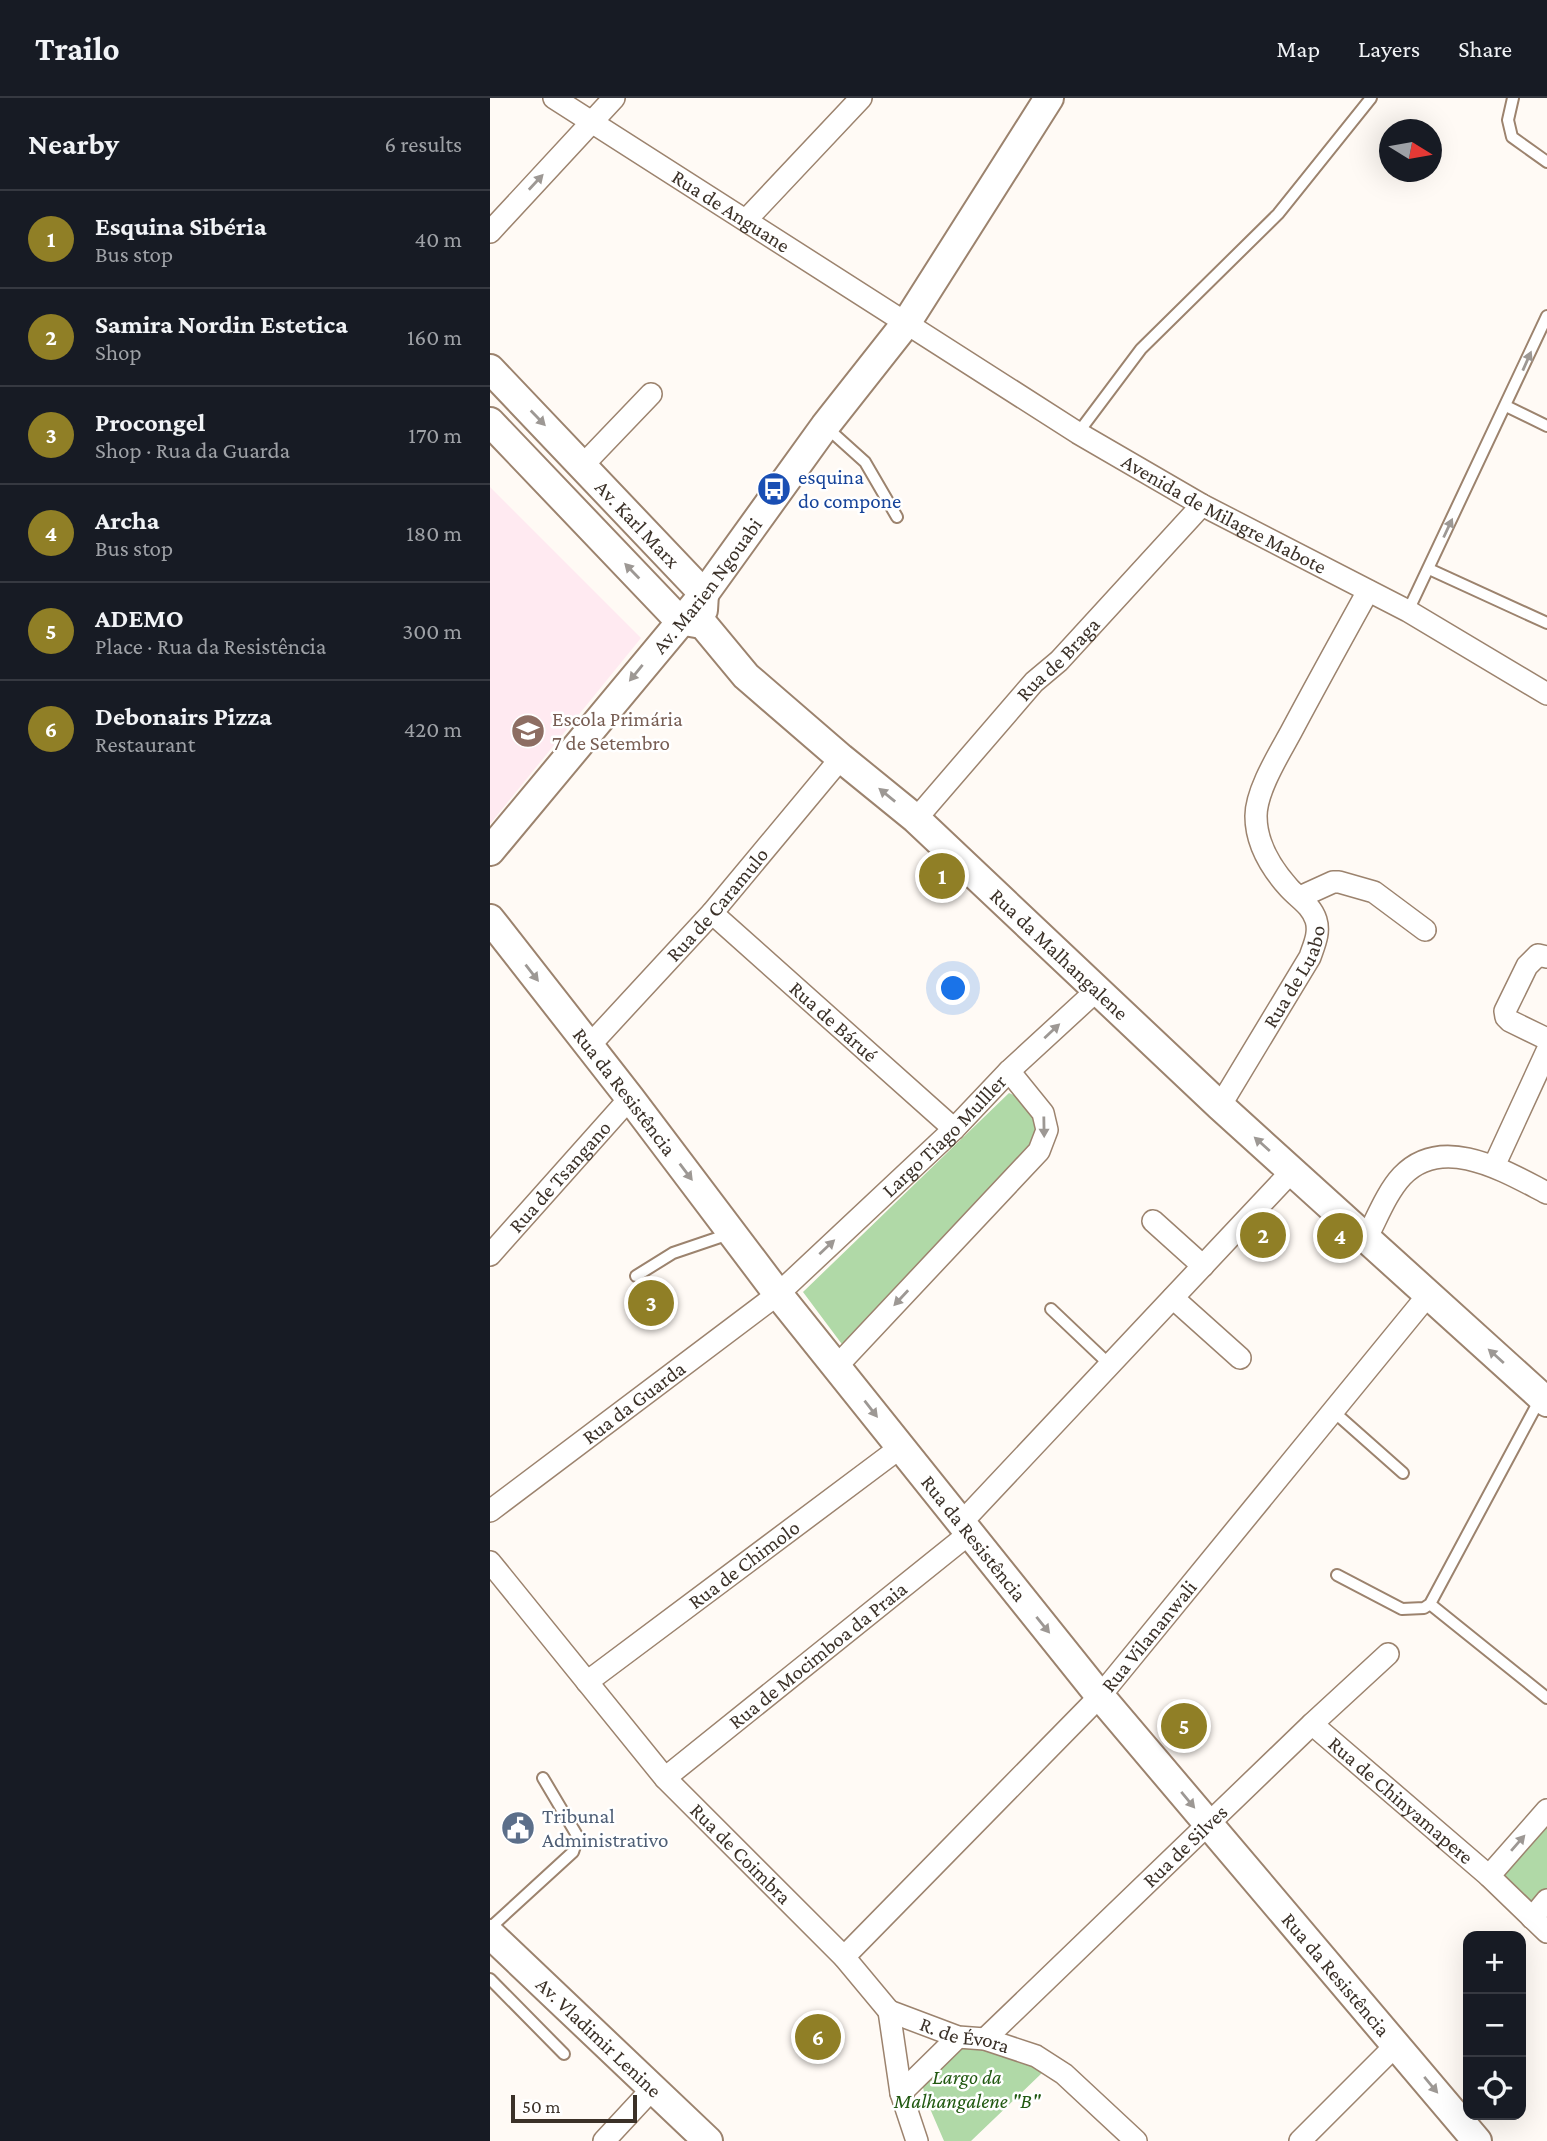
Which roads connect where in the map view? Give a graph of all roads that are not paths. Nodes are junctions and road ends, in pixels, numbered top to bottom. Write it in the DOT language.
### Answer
graph roads {
  1 [pos="554,98"];
  2 [pos="614,98"];
  3 [pos="861,98"];
  4 [pos="1049,98"];
  5 [pos="1371,98"];
  6 [pos="1513,98"];
  7 [pos="592,122"];
  8 [pos="1547,162"];
  9 [pos="747,219"];
  10 [pos="490,232"];
  11 [pos="1547,316"];
  12 [pos="907,322"];
  13 [pos="490,369"];
  14 [pos="651,394"];
  15 [pos="1506,406"];
  16 [pos="490,422"];
  17 [pos="825,426"];
  18 [pos="1547,426"];
  19 [pos="1078,432"];
  20 [pos="583,465"];
  21 [pos="1202,505"];
  22 [pos="897,517"];
  23 [pos="1429,569"];
  24 [pos="1368,591"];
  25 [pos="704,594"];
  26 [pos="1408,611"];
  27 [pos="691,622"];
  28 [pos="1547,623"];
  29 [pos="1547,694"];
  30 [pos="841,758"];
  31 [pos="916,819"];
  32 [pos="490,851"];
  33 [pos="1300,897"];
  34 [pos="712,913"];
  35 [pos="490,919"];
  36 [pos="1425,930"];
  37 [pos="1547,957"];
  38 [pos="1096,991"];
  39 [pos="1547,1039"];
  40 [pos="589,1046"];
  41 [pos="1547,1051"];
  42 [pos="1009,1071"];
  43 [pos="630,1098"];
  44 [pos="1220,1106"];
  45 [pos="954,1129"];
  46 [pos="1494,1166"];
  47 [pos="1292,1171"];
  48 [pos="1547,1193"];
  49 [pos="1153,1221"];
  50 [pos="732,1233"];
  51 [pos="1367,1237"];
  52 [pos="490,1255"];
  53 [pos="1203,1266"];
  54 [pos="636,1276"];
  55 [pos="778,1294"];
  56 [pos="1428,1295"];
  57 [pos="1173,1298"];
  58 [pos="1051,1309"];
  59 [pos="1240,1358"];
  60 [pos="1110,1365"];
  61 [pos="837,1366"];
  62 [pos="1544,1399"];
  63 [pos="1333,1411"];
  64 [pos="901,1447"];
  65 [pos="1403,1473"];
  66 [pos="490,1511"];
  67 [pos="966,1528"];
  68 [pos="490,1562"];
  69 [pos="1337,1575"];
  70 [pos="1430,1604"];
  71 [pos="1388,1654"];
  72 [pos="587,1682"];
  73 [pos="1100,1696"];
  74 [pos="1547,1698"];
  75 [pos="1312,1724"];
  76 [pos="543,1778"];
  77 [pos="665,1778"];
  78 [pos="1547,1810"];
  79 [pos="1209,1825"];
  80 [pos="1489,1876"];
  81 [pos="1547,1900"];
  82 [pos="1540,1925"];
  83 [pos="490,1928"];
  84 [pos="490,1934"];
  85 [pos="844,1957"];
  86 [pos="490,1979"];
  87 [pos="889,2011"];
  88 [pos="958,2037"];
  89 [pos="985,2039"];
  90 [pos="1396,2044"];
  91 [pos="564,2054"];
  92 [pos="654,2087"];
  93 [pos="901,2093"];
  94 [pos="604,2141"];
  95 [pos="708,2141"];
  96 [pos="917,2141"];
  97 [pos="1136,2141"];
  98 [pos="1300,2141"];
  99 [pos="1477,2141"];
  1 -- 7 [label="street, Rua de Anguane"];
  2 -- 7 [label="street"];
  3 -- 9 [label="street"];
  4 -- 12 [label="street, Av. Marien Ngouabi"];
  5 -- 19 [label="lane"];
  6 -- 8 [label="lane"];
  7 -- 9 [label="street, Rua de Anguane"];
  10 -- 7 [label="street, one-way"];
  9 -- 12 [label="street, Rua de Anguane"];
  15 -- 11 [label="lane, one-way"];
  12 -- 17 [label="street, Av. Marien Ngouabi"];
  12 -- 19 [label="street, Avenida de Milagre Mabote"];
  13 -- 20 [label="street, Av. Karl Marx, one-way"];
  14 -- 20 [label="street"];
  15 -- 18 [label="lane"];
  23 -- 15 [label="lane, one-way"];
  27 -- 16 [label="street, Av. Karl Marx, one-way"];
  17 -- 22 [label="lane"];
  17 -- 25 [label="street, Av. Marien Ngouabi"];
  19 -- 21 [label="street, Avenida de Milagre Mabote"];
  20 -- 25 [label="street, Av. Karl Marx"];
  21 -- 24 [label="street, Avenida de Milagre Mabote"];
  21 -- 31 [label="street, Rua de Braga"];
  23 -- 26 [label="lane"];
  23 -- 28 [label="lane"];
  24 -- 26 [label="street, Avenida de Milagre Mabote"];
  24 -- 33 [label="street"];
  25 -- 27 [label="street, Av. Marien Ngouabi"];
  26 -- 29 [label="street, Avenida de Milagre Mabote"];
  27 -- 30 [label="street, Rua da Malhangalene"];
  27 -- 32 [label="street, Av. Marien Ngouabi, one-way"];
  31 -- 30 [label="street, Rua da Malhangalene, one-way"];
  30 -- 34 [label="street, Rua de Caramulo"];
  31 -- 38 [label="street, Rua da Malhangalene"];
  33 -- 36 [label="street, Rua de Luabo"];
  33 -- 44 [label="street, Rua de Luabo"];
  34 -- 40 [label="street, Rua de Caramulo"];
  34 -- 45 [label="street, Rua de Bárué"];
  35 -- 40 [label="street, Rua da Resistência, one-way"];
  37 -- 39 [label="street"];
  42 -- 38 [label="street, one-way"];
  38 -- 44 [label="street, Rua da Malhangalene"];
  40 -- 43 [label="street, Rua da Resistência"];
  41 -- 46 [label="street"];
  42 -- 45 [label="street, Largo Tiago Mulller"];
  42 -- 61 [label="street, Largo Tiago Mulller, one-way"];
  43 -- 50 [label="street, Rua da Resistência, one-way"];
  43 -- 52 [label="street, Rua de Tsangano"];
  47 -- 44 [label="street, Rua da Malhangalene, one-way"];
  55 -- 45 [label="street, Largo Tiago Mulller, one-way"];
  46 -- 48 [label="street"];
  46 -- 51 [label="street"];
  47 -- 51 [label="street, Rua da Malhangalene"];
  47 -- 53 [label="street"];
  49 -- 53 [label="street"];
  50 -- 54 [label="lane"];
  50 -- 55 [label="street, Rua da Resistência"];
  51 -- 56 [label="street, Rua da Malhangalene"];
  53 -- 57 [label="street"];
  55 -- 61 [label="street, Rua da Resistência"];
  55 -- 66 [label="street, Rua da Guarda"];
  62 -- 56 [label="street, Rua da Malhangalene, one-way"];
  56 -- 63 [label="street, Rua Vilananwali"];
  57 -- 59 [label="street"];
  57 -- 60 [label="street"];
  58 -- 60 [label="lane"];
  60 -- 67 [label="street"];
  61 -- 64 [label="street, Rua da Resistência, one-way"];
  62 -- 70 [label="lane"];
  63 -- 65 [label="lane"];
  63 -- 73 [label="street, Rua Vilananwali"];
  64 -- 67 [label="street, Rua da Resistência"];
  64 -- 72 [label="street, Rua de Chimolo"];
  67 -- 73 [label="street, Rua da Resistência, one-way"];
  67 -- 77 [label="street, Rua de Mocimboa da Praia"];
  68 -- 72 [label="street, Rua de Coimbra"];
  69 -- 70 [label="lane"];
  70 -- 74 [label="lane"];
  71 -- 75 [label="street, Rua de Silves"];
  72 -- 77 [label="street, Rua de Coimbra"];
  73 -- 79 [label="street, Rua da Resistência, one-way"];
  73 -- 85 [label="street, Rua Vilananwali"];
  75 -- 79 [label="street, Rua de Silves"];
  75 -- 80 [label="street, Rua de Chinyamapere"];
  76 -- 83 [label="lane"];
  77 -- 85 [label="street, Rua de Coimbra"];
  80 -- 78 [label="street, one-way"];
  79 -- 89 [label="street, Rua de Silves"];
  79 -- 90 [label="street, Rua da Resistência"];
  80 -- 82 [label="street, Rua de Chinyamapere"];
  81 -- 82 [label="street"];
  84 -- 92 [label="street, Av. Vladimir Lenine"];
  85 -- 87 [label="street, Rua de Coimbra"];
  86 -- 91 [label="lane"];
  87 -- 88 [label="street, R. de Évora"];
  87 -- 93 [label="street"];
  88 -- 89 [label="street, R. de Évora"];
  88 -- 93 [label="street"];
  89 -- 97 [label="street, R. de Évora"];
  90 -- 98 [label="street"];
  90 -- 99 [label="street, Rua da Resistência, one-way"];
  92 -- 94 [label="street"];
  92 -- 95 [label="street, Av. Vladimir Lenine"];
  93 -- 96 [label="street"];
}
